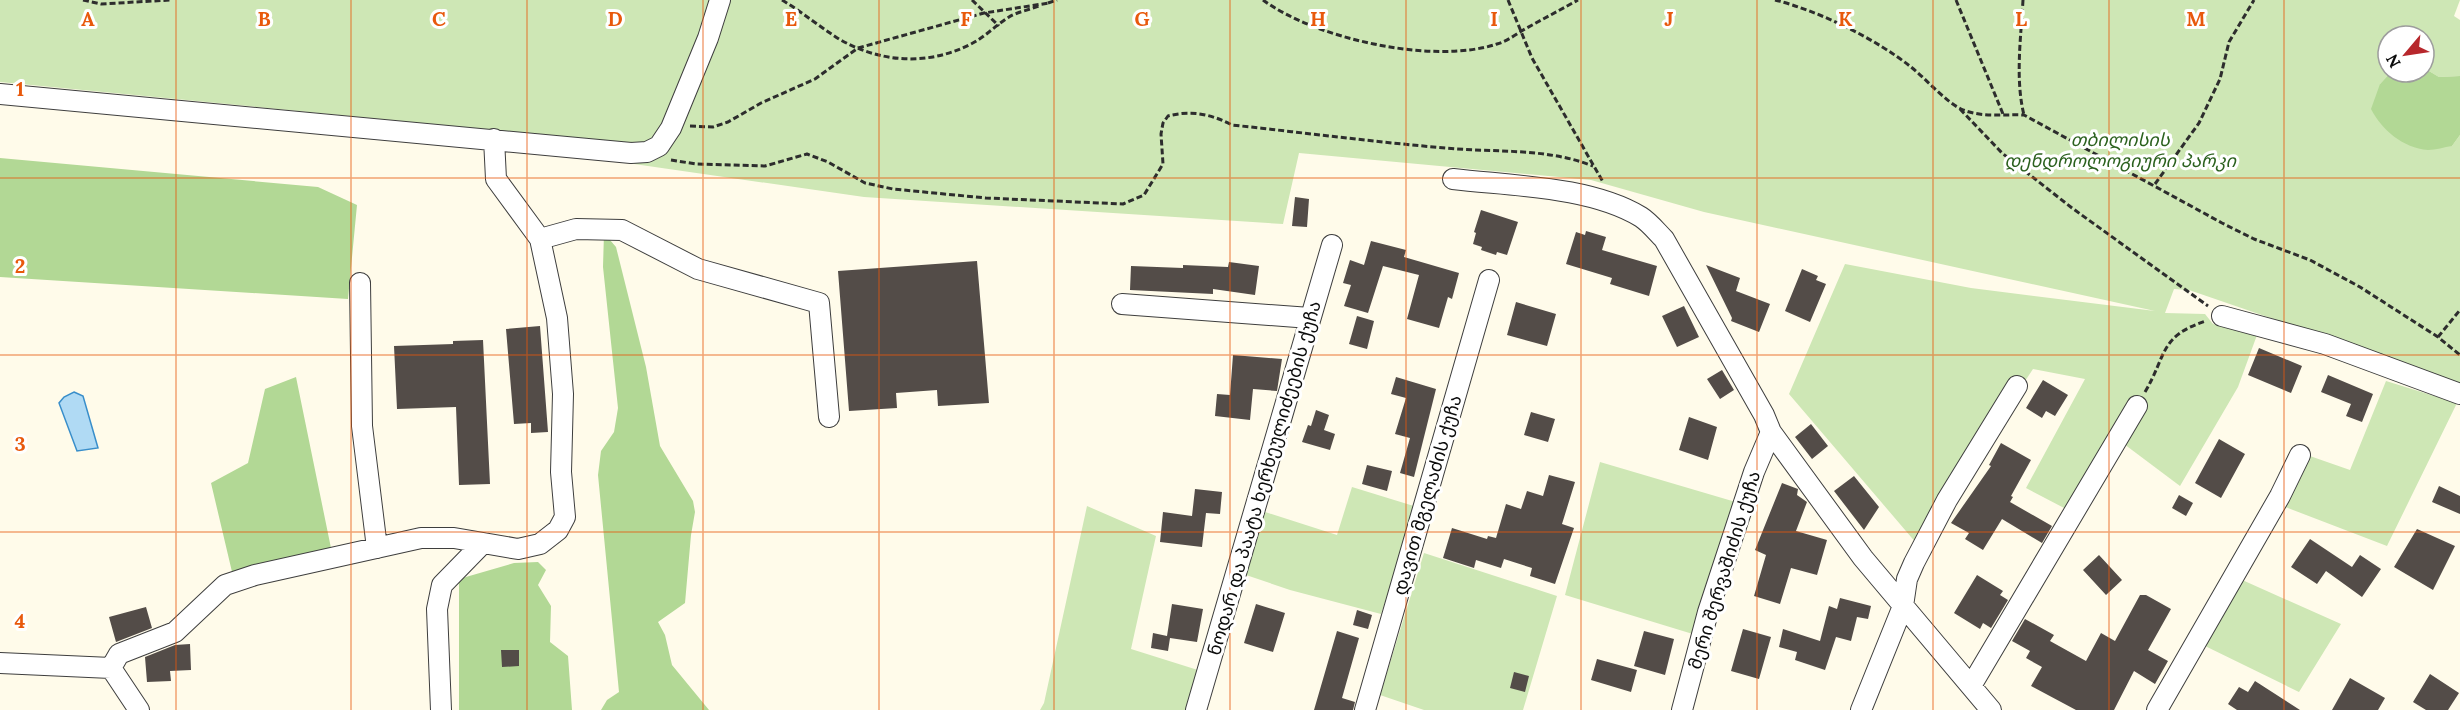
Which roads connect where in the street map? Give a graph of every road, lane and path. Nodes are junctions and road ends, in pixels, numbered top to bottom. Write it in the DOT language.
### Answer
graph roads {
  1 [pos="83,0"];
  2 [pos="170,0"];
  3 [pos="720,0"];
  4 [pos="782,0"];
  5 [pos="972,0"];
  6 [pos="1057,0"];
  7 [pos="1263,0"];
  8 [pos="1508,0"];
  9 [pos="1578,0"];
  10 [pos="1775,0"];
  11 [pos="1956,0"];
  12 [pos="2023,0"];
  13 [pos="2254,0"];
  14 [pos="1049,3"];
  15 [pos="984,13"];
  16 [pos="999,26"];
  17 [pos="1522,31"];
  18 [pos="858,48"];
  19 [pos="0,93"];
  20 [pos="1960,109"];
  21 [pos="2003,114"];
  22 [pos="2024,115"];
  23 [pos="671,128"];
  24 [pos="494,139"];
  25 [pos="639,152"];
  26 [pos="1593,166"];
  27 [pos="1453,179"];
  28 [pos="1604,183"];
  29 [pos="2154,185"];
  30 [pos="540,239"];
  31 [pos="1332,245"];
  32 [pos="1489,280"];
  33 [pos="360,283"];
  34 [pos="1122,304"];
  35 [pos="2460,310"];
  36 [pos="2222,316"];
  37 [pos="1310,318"];
  38 [pos="2438,337"];
  39 [pos="2460,355"];
  40 [pos="2017,386"];
  41 [pos="2460,394"];
  42 [pos="2137,406"];
  43 [pos="829,417"];
  44 [pos="1772,432"];
  45 [pos="2300,455"];
  46 [pos="483,543"];
  47 [pos="377,548"];
  48 [pos="1903,606"];
  49 [pos="0,663"];
  50 [pos="111,668"];
  51 [pos="1971,686"];
  52 [pos="139,710"];
  53 [pos="441,710"];
  54 [pos="1196,710"];
  55 [pos="1365,710"];
  56 [pos="1682,710"];
  57 [pos="1861,710"];
  58 [pos="1991,710"];
  59 [pos="2157,710"];
  1 -- 2 [label="path"];
  3 -- 23 [label="street"];
  4 -- 18 [label="path"];
  5 -- 15 [label="path"];
  6 -- 14 [label="path"];
  7 -- 17 [label="path"];
  8 -- 17 [label="path"];
  9 -- 17 [label="path"];
  10 -- 20 [label="path"];
  11 -- 21 [label="path"];
  12 -- 22 [label="path"];
  13 -- 29 [label="path"];
  14 -- 15 [label="path"];
  14 -- 16 [label="path"];
  15 -- 16 [label="path"];
  15 -- 18 [label="path"];
  16 -- 18 [label="path"];
  17 -- 26 [label="path"];
  18 -- 23 [label="path"];
  19 -- 24 [label="street"];
  20 -- 21 [label="path"];
  20 -- 36 [label="path"];
  21 -- 22 [label="path"];
  22 -- 29 [label="path"];
  23 -- 25 [label="street"];
  24 -- 25 [label="street"];
  24 -- 30 [label="street"];
  25 -- 26 [label="path"];
  26 -- 28 [label="path"];
  27 -- 44 [label="street"];
  29 -- 38 [label="path"];
  30 -- 43 [label="street"];
  30 -- 46 [label="street"];
  31 -- 37 [label="street, ნოდარ და პაატა ხერხეულიძეების ქუჩა"];
  32 -- 55 [label="street, დავით მგელაძის ქუჩა"];
  33 -- 47 [label="street"];
  34 -- 37 [label="street"];
  35 -- 38 [label="path"];
  36 -- 41 [label="street"];
  36 -- 42 [label="path"];
  37 -- 54 [label="street, ნოდარ და პაატა ხერხეულიძეების ქუჩა"];
  38 -- 39 [label="path"];
  40 -- 48 [label="street"];
  42 -- 51 [label="street"];
  44 -- 48 [label="street"];
  44 -- 56 [label="street, მერი შერვაშიძის ქუჩა"];
  45 -- 59 [label="street"];
  46 -- 47 [label="street"];
  46 -- 53 [label="street"];
  47 -- 50 [label="street"];
  48 -- 51 [label="street"];
  48 -- 57 [label="street"];
  49 -- 50 [label="street"];
  50 -- 52 [label="street"];
  51 -- 58 [label="street"];
}
